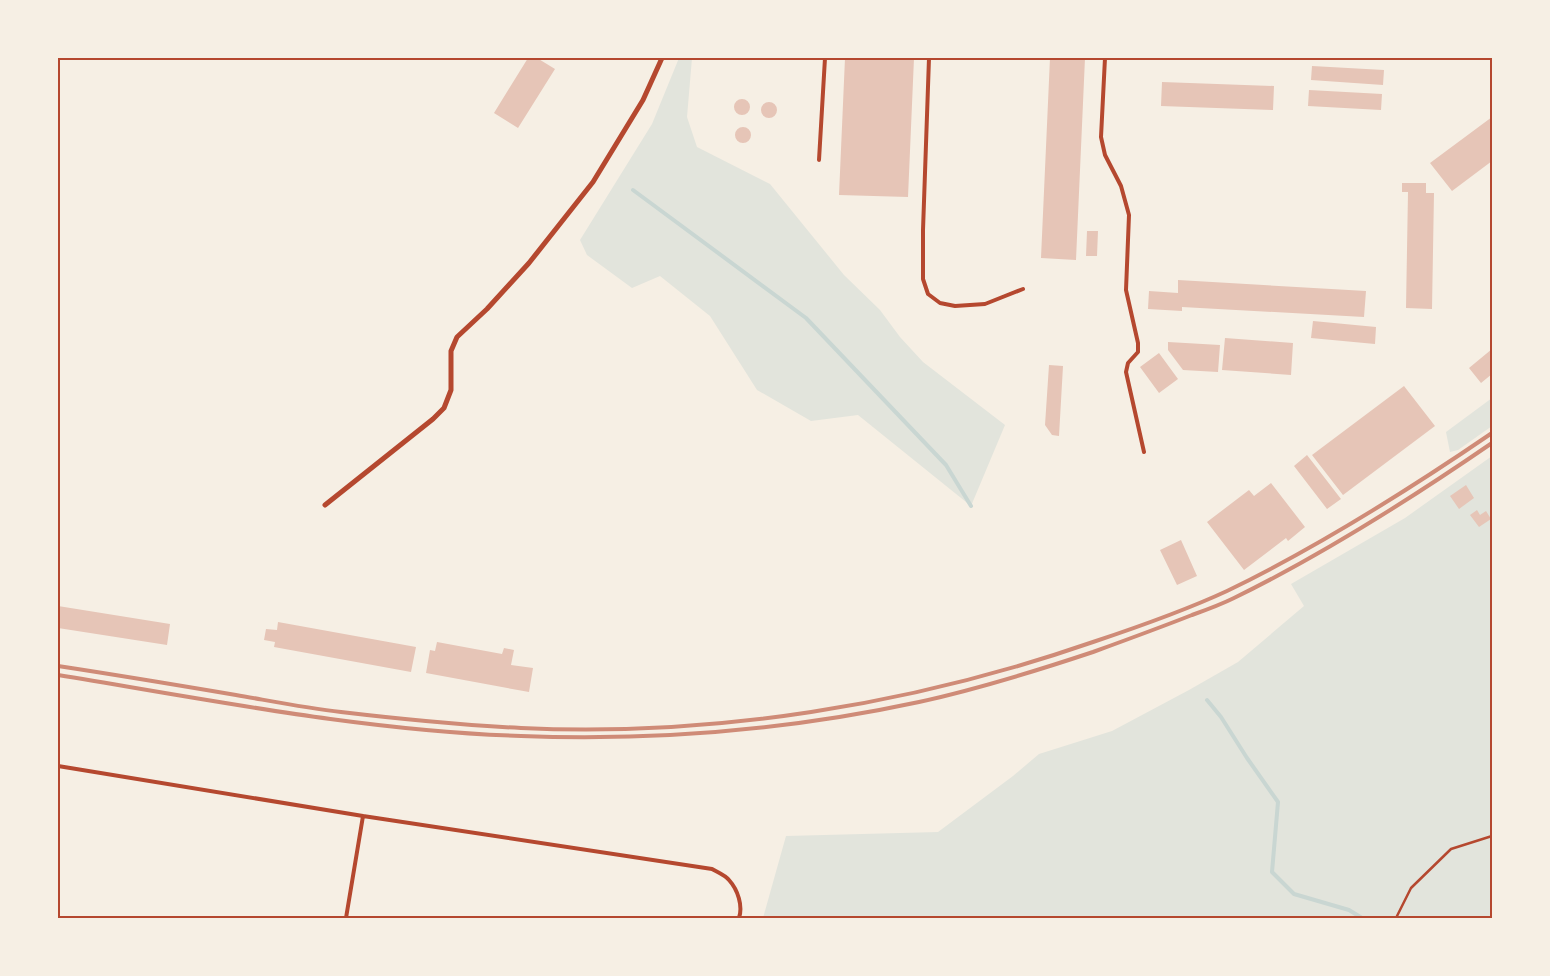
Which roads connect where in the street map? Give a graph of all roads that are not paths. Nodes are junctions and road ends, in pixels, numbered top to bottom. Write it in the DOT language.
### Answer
graph roads {
  1 [pos="662,58"];
  2 [pos="825,58"];
  3 [pos="929,58"];
  4 [pos="1106,58"];
  5 [pos="819,160"];
  6 [pos="1023,289"];
  7 [pos="1144,452"];
  8 [pos="325,505"];
  9 [pos="58,766"];
  10 [pos="363,816"];
  11 [pos="346,918"];
  12 [pos="739,918"];
  1 -- 8 [label="street"];
  2 -- 5 [label="lane"];
  3 -- 6 [label="lane"];
  4 -- 7 [label="lane"];
  9 -- 10 [label="lane"];
  10 -- 11 [label="lane"];
  10 -- 12 [label="lane"];
}
